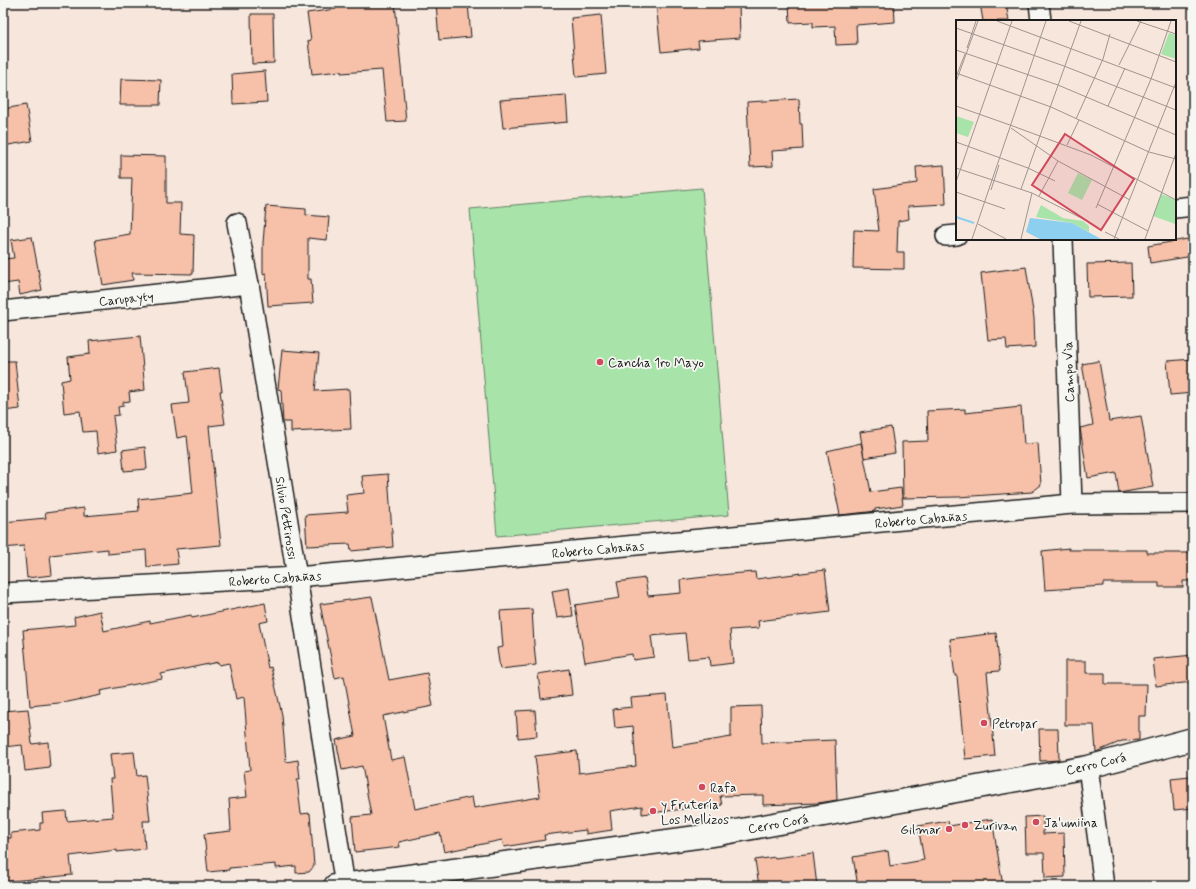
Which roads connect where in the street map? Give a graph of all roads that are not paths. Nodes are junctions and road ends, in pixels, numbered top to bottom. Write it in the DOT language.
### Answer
graph roads {
  1 [pos="1039,3"];
  2 [pos="1041,20"];
  3 [pos="1193,206"];
  4 [pos="1176,208"];
  5 [pos="237,223"];
  6 [pos="1063,240"];
  7 [pos="249,284"];
  8 [pos="3,311"];
  9 [pos="1193,503"];
  10 [pos="1072,504"];
  11 [pos="297,577"];
  12 [pos="3,594"];
  13 [pos="1193,739"];
  14 [pos="1088,767"];
  15 [pos="341,886"];
  16 [pos="1104,886"];
  1 -- 2 [label="street"];
  3 -- 4 [label="street"];
  5 -- 7 [label="street, Silvio Pettirossi"];
  6 -- 10 [label="street, Campo Vìa"];
  7 -- 8 [label="street, Carupayty"];
  7 -- 11 [label="street, Silvio Pettirossi"];
  9 -- 10 [label="street, Roberto Cabañas"];
  10 -- 11 [label="street, Roberto Cabañas"];
  11 -- 12 [label="street, Roberto Cabañas"];
  11 -- 15 [label="street, Silvio Pettirossi"];
  13 -- 14 [label="street, Cerro Corá"];
  14 -- 15 [label="street, Cerro Corá"];
  14 -- 16 [label="street"];
}
